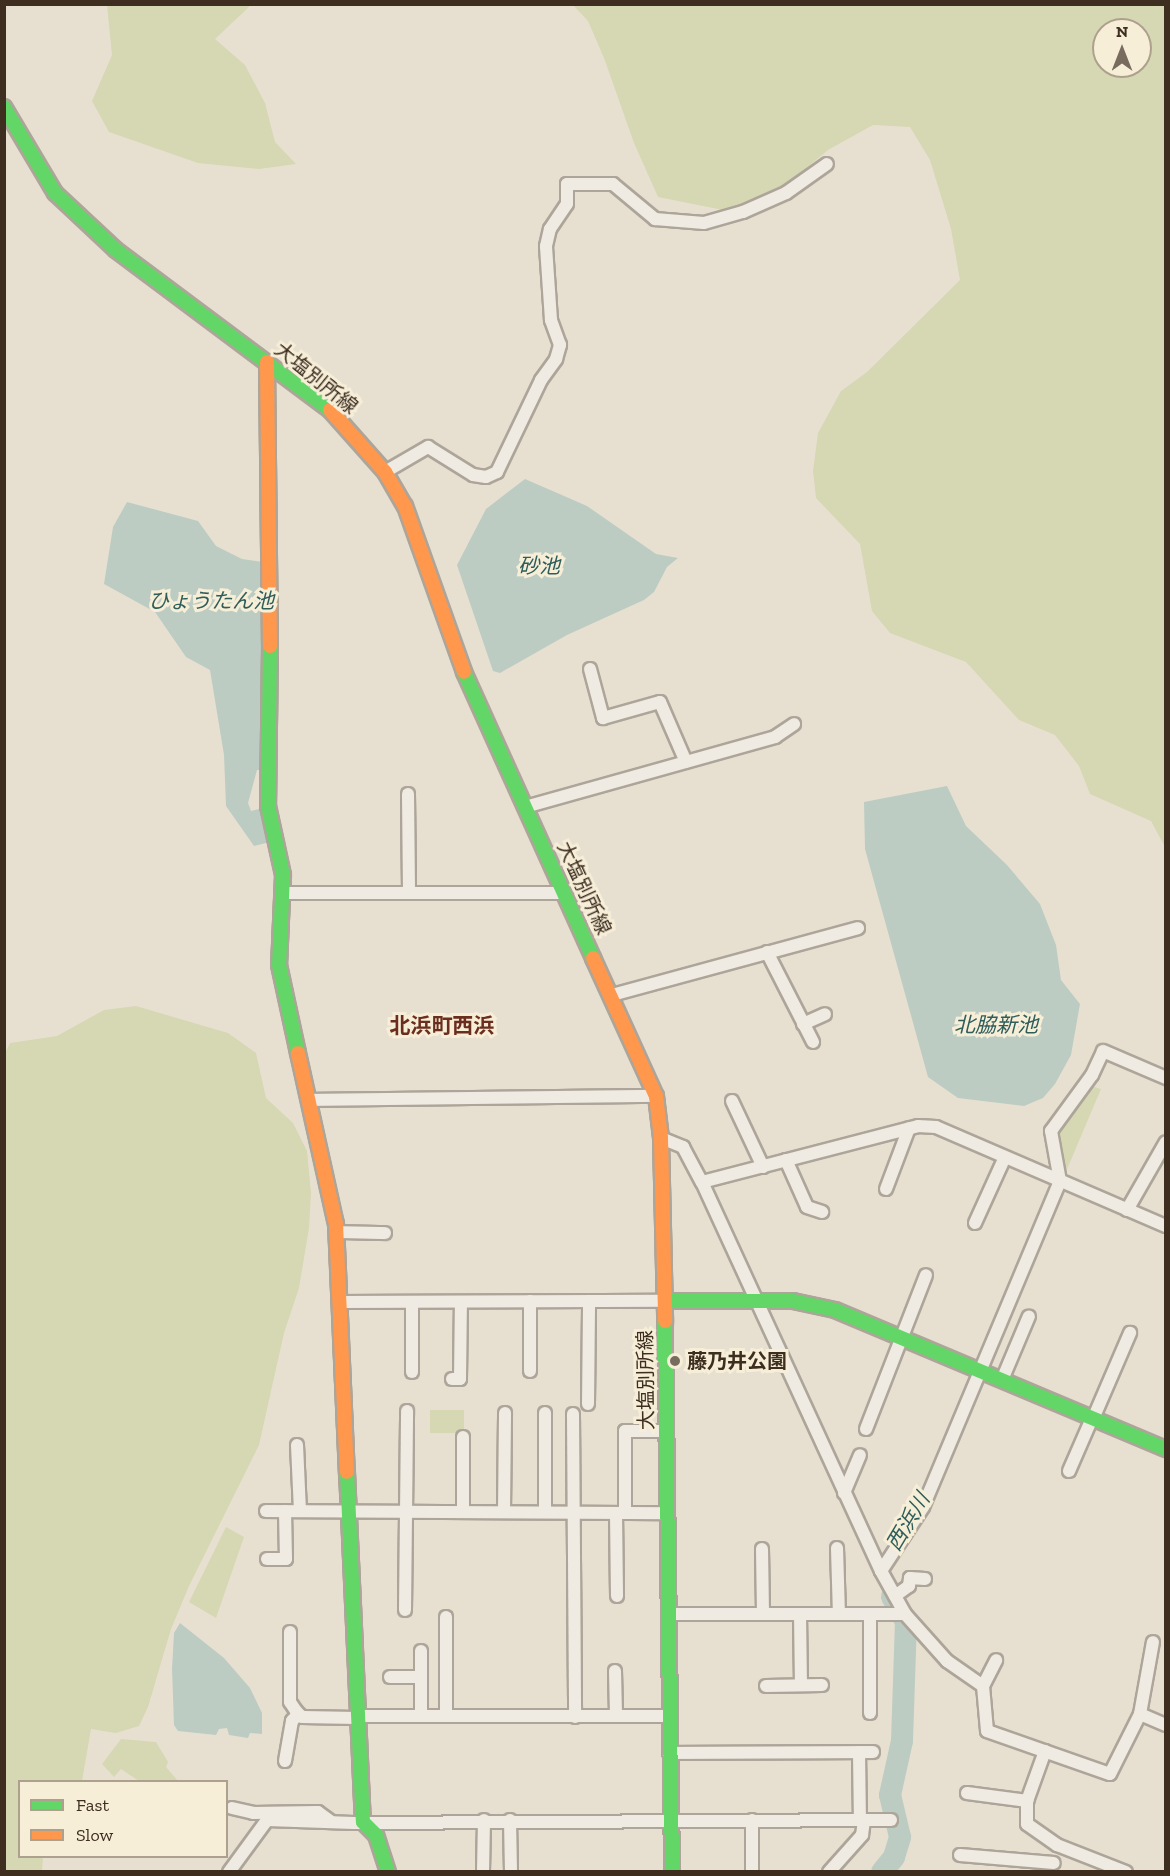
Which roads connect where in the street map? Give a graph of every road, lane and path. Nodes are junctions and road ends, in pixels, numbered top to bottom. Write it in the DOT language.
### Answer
graph roads {
  1 [pos="4,107"];
  2 [pos="827,164"];
  3 [pos="267,362"];
  4 [pos="385,472"];
  5 [pos="590,669"];
  6 [pos="794,724"];
  7 [pos="686,762"];
  8 [pos="408,794"];
  9 [pos="525,807"];
  10 [pos="282,893"];
  11 [pos="409,893"];
  12 [pos="564,893"];
  13 [pos="858,928"];
  14 [pos="767,952"];
  15 [pos="612,995"];
  16 [pos="825,1014"];
  17 [pos="799,1023"];
  18 [pos="813,1042"];
  19 [pos="1166,1078"];
  20 [pos="656,1096"];
  21 [pos="309,1100"];
  22 [pos="732,1101"];
  23 [pos="909,1128"];
  24 [pos="662,1138"];
  25 [pos="1166,1142"];
  26 [pos="1005,1157"];
  27 [pos="786,1160"];
  28 [pos="763,1167"];
  29 [pos="1060,1181"];
  30 [pos="702,1182"];
  31 [pos="885,1189"];
  32 [pos="1127,1210"];
  33 [pos="822,1212"];
  34 [pos="975,1223"];
  35 [pos="1166,1226"];
  36 [pos="337,1232"];
  37 [pos="385,1233"];
  38 [pos="926,1275"];
  39 [pos="754,1300"];
  40 [pos="530,1301"];
  41 [pos="589,1301"];
  42 [pos="665,1301"];
  43 [pos="341,1302"];
  44 [pos="412,1302"];
  45 [pos="461,1302"];
  46 [pos="1029,1316"];
  47 [pos="1130,1333"];
  48 [pos="900,1338"];
  49 [pos="530,1371"];
  50 [pos="412,1372"];
  51 [pos="981,1372"];
  52 [pos="452,1378"];
  53 [pos="1002,1380"];
  54 [pos="588,1404"];
  55 [pos="407,1411"];
  56 [pos="505,1413"];
  57 [pos="545,1413"];
  58 [pos="573,1414"];
  59 [pos="1093,1419"];
  60 [pos="866,1429"];
  61 [pos="666,1431"];
  62 [pos="463,1437"];
  63 [pos="297,1445"];
  64 [pos="1165,1448"];
  65 [pos="860,1455"];
  66 [pos="1069,1471"];
  67 [pos="844,1493"];
  68 [pos="266,1511"];
  69 [pos="285,1511"];
  70 [pos="300,1511"];
  71 [pos="349,1511"];
  72 [pos="406,1512"];
  73 [pos="463,1512"];
  74 [pos="504,1512"];
  75 [pos="545,1512"];
  76 [pos="573,1513"];
  77 [pos="621,1513"];
  78 [pos="667,1513"];
  79 [pos="837,1548"];
  80 [pos="762,1549"];
  81 [pos="267,1559"];
  82 [pos="880,1571"];
  83 [pos="925,1579"];
  84 [pos="617,1596"];
  85 [pos="895,1596"];
  86 [pos="405,1610"];
  87 [pos="668,1614"];
  88 [pos="763,1614"];
  89 [pos="800,1614"];
  90 [pos="839,1614"];
  91 [pos="870,1614"];
  92 [pos="905,1614"];
  93 [pos="446,1617"];
  94 [pos="290,1632"];
  95 [pos="1153,1642"];
  96 [pos="421,1650"];
  97 [pos="996,1660"];
  98 [pos="615,1671"];
  99 [pos="390,1677"];
  100 [pos="421,1677"];
  101 [pos="801,1685"];
  102 [pos="822,1685"];
  103 [pos="766,1686"];
  104 [pos="983,1686"];
  105 [pos="298,1713"];
  106 [pos="870,1713"];
  107 [pos="1140,1714"];
  108 [pos="421,1716"];
  109 [pos="446,1716"];
  110 [pos="616,1716"];
  111 [pos="669,1716"];
  112 [pos="357,1717"];
  113 [pos="574,1717"];
  114 [pos="1166,1725"];
  115 [pos="1045,1751"];
  116 [pos="859,1752"];
  117 [pos="873,1752"];
  118 [pos="669,1753"];
  119 [pos="285,1761"];
  120 [pos="967,1793"];
  121 [pos="1028,1801"];
  122 [pos="232,1808"];
  123 [pos="484,1820"];
  124 [pos="510,1820"];
  125 [pos="752,1820"];
  126 [pos="862,1820"];
  127 [pos="891,1820"];
  128 [pos="671,1821"];
  129 [pos="333,1822"];
  130 [pos="363,1822"];
  131 [pos="1057,1845"];
  132 [pos="960,1855"];
  133 [pos="1053,1867"];
  134 [pos="511,1870"];
  135 [pos="229,1872"];
  136 [pos="388,1872"];
  137 [pos="483,1872"];
  138 [pos="672,1872"];
  139 [pos="752,1872"];
  140 [pos="829,1872"];
  141 [pos="1126,1872"];
  1 -- 3 [label="street, 大塩別所線"];
  2 -- 4 [label="street"];
  3 -- 4 [label="street, 大塩別所線"];
  3 -- 10 [label="street"];
  4 -- 9 [label="street, 大塩別所線"];
  5 -- 7 [label="street"];
  6 -- 7 [label="street"];
  7 -- 9 [label="street"];
  8 -- 11 [label="street"];
  9 -- 12 [label="street, 大塩別所線"];
  10 -- 11 [label="street"];
  10 -- 21 [label="street"];
  11 -- 12 [label="street"];
  12 -- 15 [label="street, 大塩別所線"];
  13 -- 14 [label="street"];
  14 -- 15 [label="street"];
  14 -- 17 [label="street"];
  15 -- 20 [label="street, 大塩別所線"];
  16 -- 17 [label="street"];
  17 -- 18 [label="street"];
  19 -- 29 [label="street"];
  20 -- 21 [label="street"];
  20 -- 24 [label="street, 大塩別所線"];
  21 -- 36 [label="street"];
  22 -- 28 [label="street"];
  23 -- 26 [label="street"];
  23 -- 27 [label="street"];
  23 -- 31 [label="street"];
  24 -- 30 [label="street"];
  24 -- 42 [label="street, 大塩別所線"];
  25 -- 32 [label="street"];
  26 -- 29 [label="street"];
  26 -- 34 [label="street"];
  27 -- 28 [label="street"];
  27 -- 33 [label="street"];
  28 -- 30 [label="street"];
  29 -- 32 [label="street"];
  29 -- 51 [label="street"];
  30 -- 39 [label="street"];
  32 -- 35 [label="street"];
  36 -- 37 [label="street"];
  36 -- 43 [label="street"];
  38 -- 48 [label="street"];
  39 -- 42 [label="street"];
  39 -- 48 [label="street"];
  39 -- 67 [label="street"];
  40 -- 41 [label="street"];
  40 -- 45 [label="street"];
  40 -- 49 [label="street"];
  41 -- 42 [label="street"];
  41 -- 54 [label="street"];
  42 -- 61 [label="street, 大塩別所線"];
  43 -- 44 [label="street"];
  43 -- 71 [label="street"];
  44 -- 45 [label="street"];
  44 -- 50 [label="street"];
  45 -- 52 [label="street"];
  46 -- 53 [label="street"];
  47 -- 59 [label="street"];
  48 -- 51 [label="street"];
  48 -- 60 [label="street"];
  51 -- 53 [label="street"];
  51 -- 82 [label="street"];
  53 -- 59 [label="street"];
  55 -- 72 [label="street"];
  56 -- 74 [label="street"];
  57 -- 75 [label="street"];
  58 -- 76 [label="street"];
  59 -- 64 [label="street"];
  59 -- 66 [label="street"];
  61 -- 77 [label="street"];
  61 -- 78 [label="street, 大塩別所線"];
  62 -- 73 [label="street"];
  63 -- 70 [label="street"];
  65 -- 67 [label="street"];
  67 -- 82 [label="street"];
  68 -- 69 [label="street"];
  69 -- 70 [label="street"];
  69 -- 81 [label="street"];
  70 -- 71 [label="street"];
  71 -- 72 [label="street"];
  71 -- 112 [label="street"];
  72 -- 73 [label="street"];
  72 -- 86 [label="street"];
  73 -- 74 [label="street"];
  74 -- 75 [label="street"];
  75 -- 76 [label="street"];
  76 -- 77 [label="street"];
  76 -- 113 [label="street"];
  77 -- 78 [label="street"];
  77 -- 84 [label="street"];
  78 -- 87 [label="street, 大塩別所線"];
  79 -- 90 [label="street"];
  80 -- 88 [label="street"];
  82 -- 85 [label="street"];
  83 -- 85 [label="street"];
  85 -- 92 [label="street"];
  87 -- 88 [label="street"];
  87 -- 111 [label="street, 大塩別所線"];
  88 -- 89 [label="street"];
  89 -- 90 [label="street"];
  89 -- 101 [label="street"];
  90 -- 91 [label="street"];
  91 -- 92 [label="street"];
  91 -- 106 [label="street"];
  92 -- 104 [label="street"];
  93 -- 109 [label="street"];
  94 -- 105 [label="street"];
  95 -- 107 [label="street"];
  96 -- 100 [label="street"];
  97 -- 104 [label="street"];
  98 -- 110 [label="street"];
  99 -- 100 [label="street"];
  100 -- 108 [label="street"];
  101 -- 102 [label="street"];
  101 -- 103 [label="street"];
  104 -- 115 [label="street"];
  105 -- 112 [label="street"];
  105 -- 119 [label="street"];
  107 -- 114 [label="street"];
  107 -- 115 [label="street"];
  108 -- 109 [label="street"];
  108 -- 112 [label="street"];
  109 -- 113 [label="street"];
  110 -- 111 [label="street"];
  110 -- 113 [label="street"];
  111 -- 118 [label="street, 大塩別所線"];
  112 -- 130 [label="street"];
  115 -- 121 [label="street"];
  116 -- 117 [label="street"];
  116 -- 118 [label="street"];
  116 -- 126 [label="street"];
  118 -- 128 [label="street, 大塩別所線"];
  120 -- 121 [label="street"];
  121 -- 131 [label="street"];
  122 -- 129 [label="street"];
  123 -- 124 [label="street"];
  123 -- 130 [label="street"];
  123 -- 137 [label="street"];
  124 -- 128 [label="street"];
  124 -- 134 [label="street"];
  125 -- 126 [label="street"];
  125 -- 128 [label="street"];
  125 -- 139 [label="street"];
  126 -- 127 [label="street"];
  126 -- 140 [label="street"];
  128 -- 138 [label="street, 大塩別所線"];
  129 -- 130 [label="street"];
  129 -- 135 [label="street"];
  130 -- 136 [label="street"];
  131 -- 133 [label="street"];
  131 -- 141 [label="street"];
  132 -- 133 [label="street"];
}
